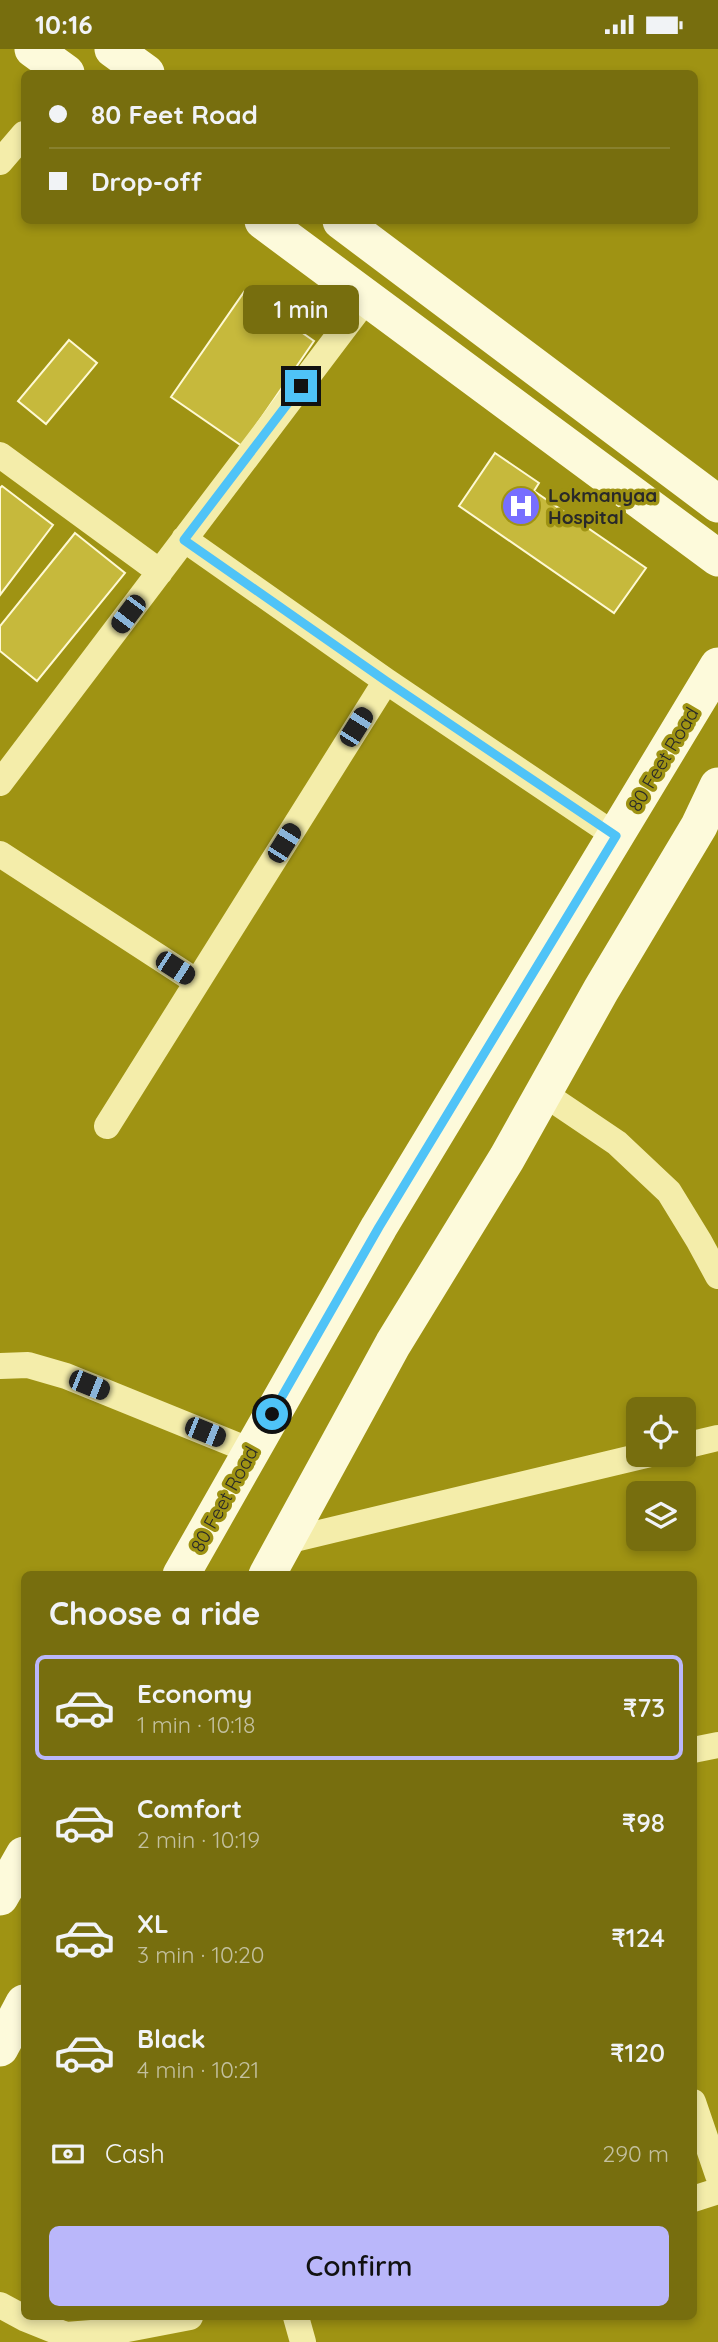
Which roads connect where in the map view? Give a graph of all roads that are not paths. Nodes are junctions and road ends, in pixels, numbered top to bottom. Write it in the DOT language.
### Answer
graph roads {
  1 [pos="33,49"];
  2 [pos="113,49"];
  3 [pos="62,70"];
  4 [pos="142,70"];
  5 [pos="21,138"];
  6 [pos="0,162"];
  7 [pos="267,224"];
  8 [pos="345,224"];
  9 [pos="367,298"];
  10 [pos="0,455"];
  11 [pos="718,504"];
  12 [pos="184,540"];
  13 [pos="718,558"];
  14 [pos="160,572"];
  15 [pos="718,666"];
  16 [pos="386,681"];
  17 [pos="0,783"];
  18 [pos="718,786"];
  19 [pos="709,832"];
  20 [pos="616,836"];
  21 [pos="0,854"];
  22 [pos="197,982"];
  23 [pos="543,1093"];
  24 [pos="107,1126"];
  25 [pos="718,1276"];
  26 [pos="0,1366"];
  27 [pos="718,1438"];
  28 [pos="696,1443"];
  29 [pos="251,1451"];
  30 [pos="626,1460"];
  31 [pos="286,1541"];
  32 [pos="186,1571"];
  33 [pos="269,1571"];
  34 [pos="718,1745"];
  35 [pos="697,1749"];
  36 [pos="21,1860"];
  37 [pos="0,1897"];
  38 [pos="21,2009"];
  39 [pos="0,2048"];
  40 [pos="697,2114"];
  41 [pos="718,2175"];
  42 [pos="718,2191"];
  43 [pos="697,2198"];
  44 [pos="0,2305"];
  45 [pos="21,2319"];
  46 [pos="22,2320"];
  47 [pos="175,2320"];
  48 [pos="45,2335"];
  1 -- 3 [label="main road"];
  2 -- 4 [label="main road"];
  5 -- 6 [label="street"];
  7 -- 9 [label="main road"];
  8 -- 11 [label="main road"];
  9 -- 12 [label="street"];
  9 -- 13 [label="main road"];
  10 -- 14 [label="street"];
  12 -- 14 [label="street"];
  12 -- 16 [label="street"];
  14 -- 17 [label="street"];
  15 -- 20 [label="main road, 80 Feet Road"];
  16 -- 20 [label="street"];
  16 -- 22 [label="street"];
  18 -- 19 [label="main road"];
  19 -- 23 [label="main road"];
  20 -- 29 [label="main road, 80 Feet Road"];
  21 -- 22 [label="street"];
  22 -- 24 [label="street"];
  23 -- 25 [label="street"];
  23 -- 31 [label="main road"];
  26 -- 29 [label="street"];
  27 -- 28 [label="street"];
  29 -- 32 [label="main road, 80 Feet Road"];
  30 -- 31 [label="street"];
  31 -- 33 [label="main road"];
  34 -- 35 [label="street"];
  36 -- 37 [label="main road"];
  38 -- 39 [label="main road"];
  40 -- 41 [label="street"];
  42 -- 43 [label="street"];
  44 -- 45 [label="street"];
  46 -- 48 [label="street"];
  47 -- 48 [label="street"];
}
